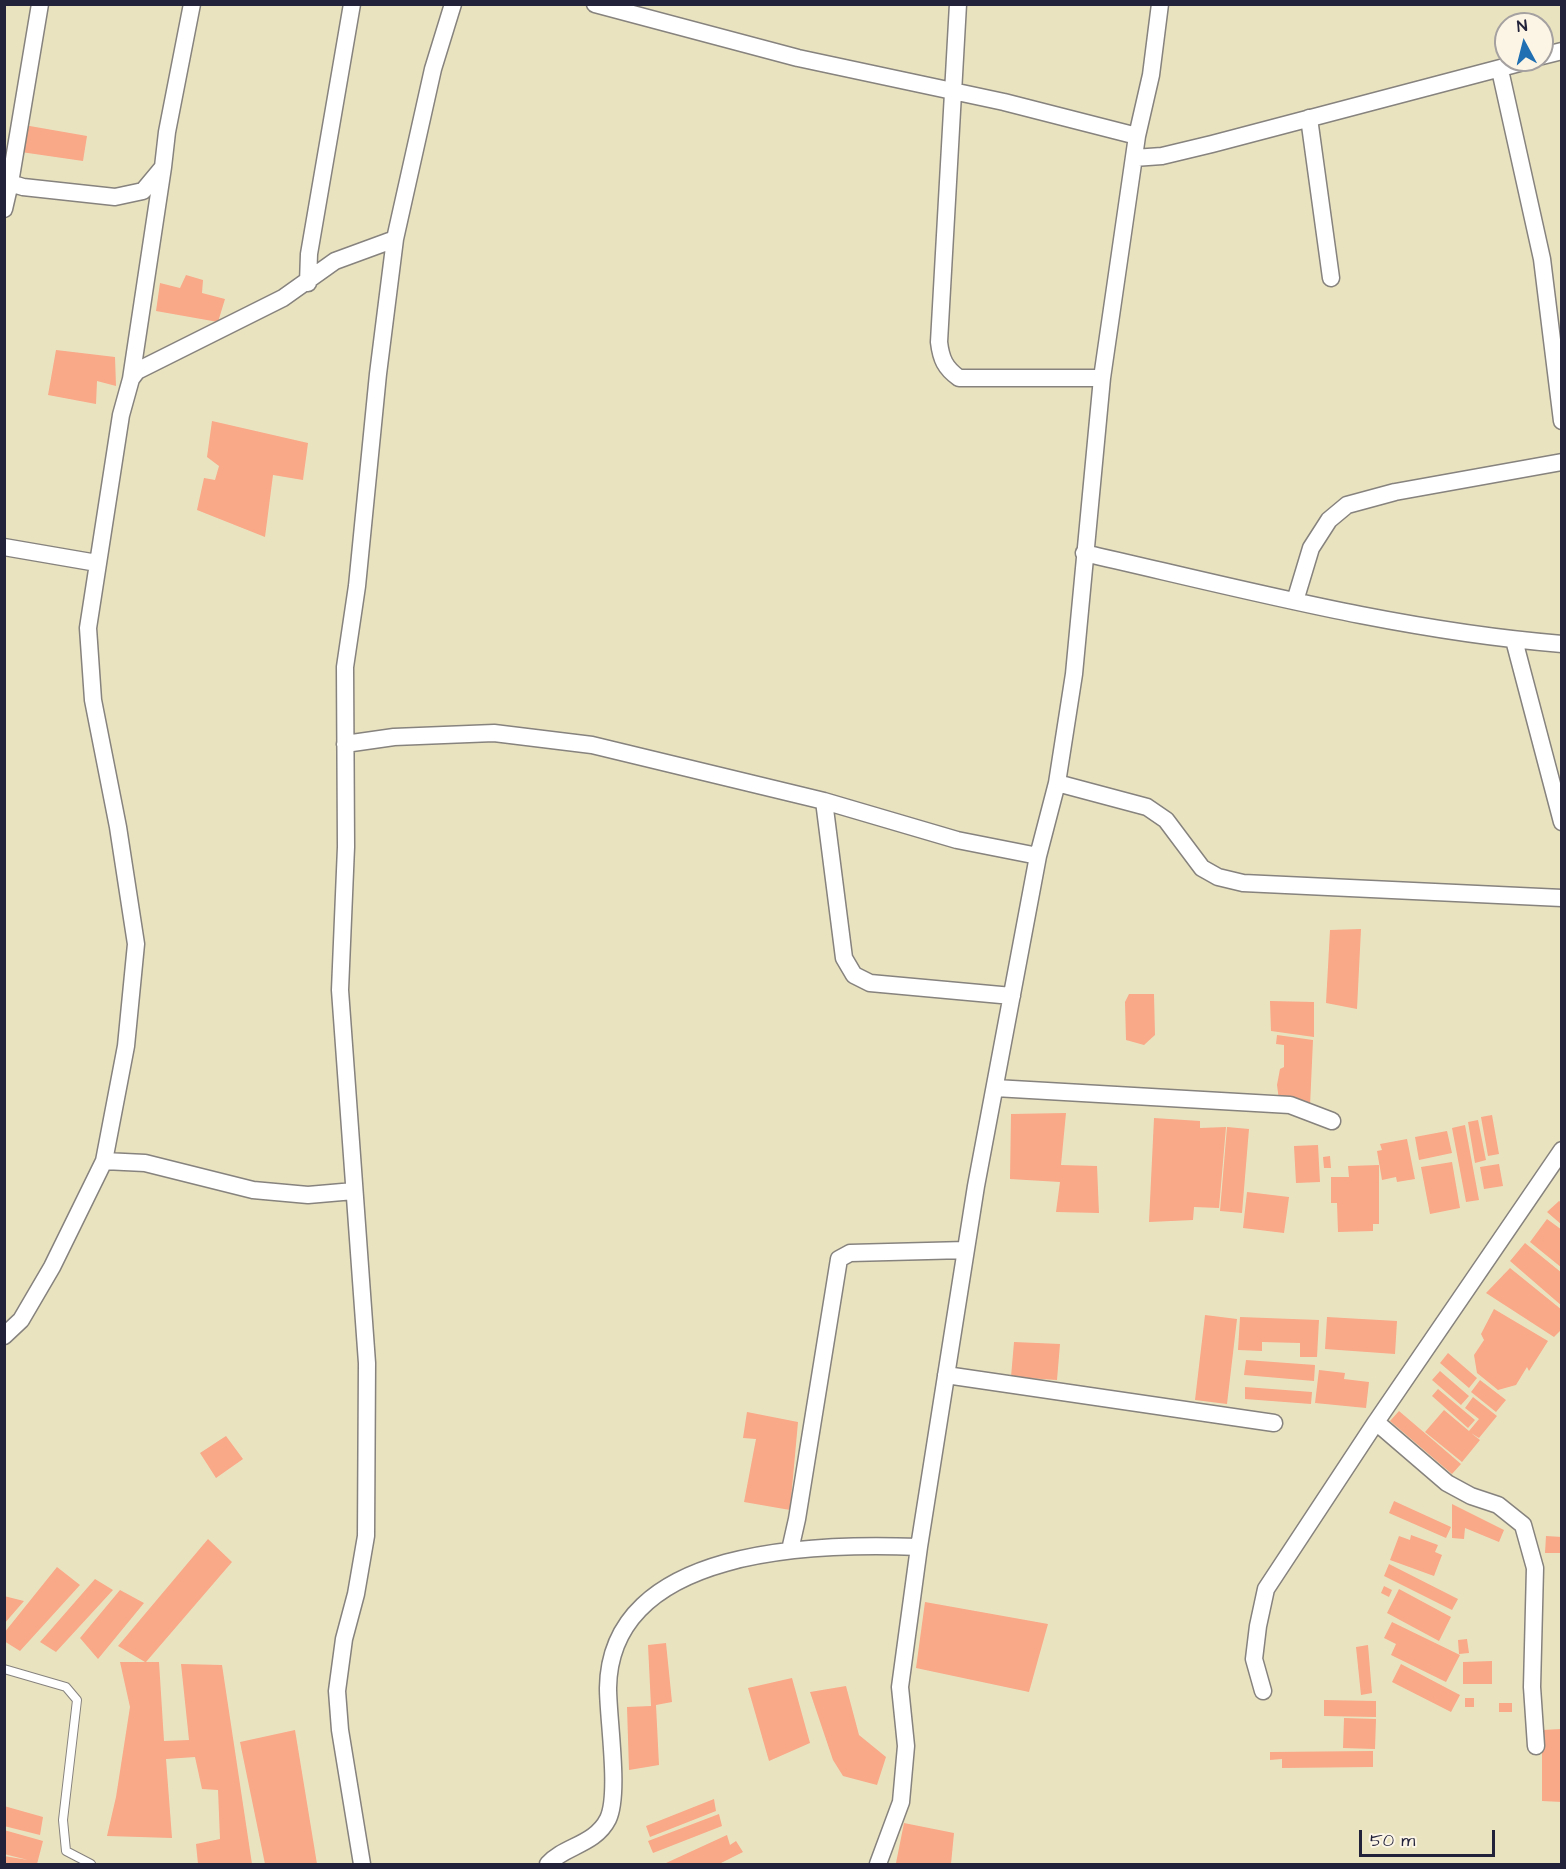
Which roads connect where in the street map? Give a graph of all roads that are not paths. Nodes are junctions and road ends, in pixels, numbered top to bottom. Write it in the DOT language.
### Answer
graph roads {
  1 [pos="40,4"];
  2 [pos="192,4"];
  3 [pos="352,4"];
  4 [pos="453,4"];
  5 [pos="595,4"];
  6 [pos="958,4"];
  7 [pos="1160,4"];
  8 [pos="1494,72"];
  9 [pos="1500,72"];
  10 [pos="952,91"];
  11 [pos="1310,118"];
  12 [pos="1137,136"];
  13 [pos="1134,158"];
  14 [pos="163,167"];
  15 [pos="10,183"];
  16 [pos="4,209"];
  17 [pos="395,239"];
  18 [pos="1331,278"];
  19 [pos="308,283"];
  20 [pos="1102,378"];
  21 [pos="131,380"];
  22 [pos="1562,421"];
  23 [pos="1562,462"];
  24 [pos="4,547"];
  25 [pos="1084,553"];
  26 [pos="97,563"];
  27 [pos="1294,601"];
  28 [pos="1514,640"];
  29 [pos="1562,644"];
  30 [pos="345,744"];
  31 [pos="1057,783"];
  32 [pos="824,801"];
  33 [pos="1562,822"];
  34 [pos="1038,856"];
  35 [pos="1562,898"];
  36 [pos="1012,996"];
  37 [pos="995,1088"];
  38 [pos="1332,1121"];
  39 [pos="1562,1150"];
  40 [pos="104,1161"];
  41 [pos="354,1191"];
  42 [pos="966,1250"];
  43 [pos="4,1336"];
  44 [pos="946,1375"];
  45 [pos="1274,1422"];
  46 [pos="1376,1422"];
  47 [pos="919,1547"];
  48 [pos="790,1550"];
  49 [pos="4,1670"];
  50 [pos="1263,1691"];
  51 [pos="1536,1746"];
  52 [pos="91,1864"];
  53 [pos="362,1864"];
  54 [pos="548,1864"];
  55 [pos="878,1864"];
  1 -- 15 [label="street"];
  2 -- 14 [label="street"];
  3 -- 19 [label="street"];
  4 -- 17 [label="street"];
  5 -- 10 [label="street"];
  6 -- 10 [label="street"];
  7 -- 12 [label="street"];
  8 -- 11 [label="street"];
  9 -- 22 [label="street"];
  10 -- 12 [label="street"];
  10 -- 20 [label="street"];
  11 -- 13 [label="street"];
  11 -- 18 [label="street"];
  12 -- 13 [label="street"];
  13 -- 20 [label="street"];
  14 -- 15 [label="street"];
  14 -- 21 [label="street"];
  15 -- 16 [label="street"];
  17 -- 19 [label="street"];
  17 -- 30 [label="street"];
  19 -- 21 [label="street"];
  20 -- 25 [label="street"];
  21 -- 26 [label="street"];
  23 -- 27 [label="street"];
  24 -- 26 [label="street"];
  25 -- 27 [label="street"];
  25 -- 31 [label="street"];
  26 -- 40 [label="street"];
  27 -- 28 [label="street"];
  28 -- 29 [label="street"];
  28 -- 33 [label="street"];
  30 -- 32 [label="street"];
  30 -- 41 [label="street"];
  31 -- 34 [label="street"];
  31 -- 35 [label="street"];
  32 -- 34 [label="street"];
  32 -- 36 [label="street"];
  34 -- 36 [label="street"];
  36 -- 37 [label="street"];
  37 -- 38 [label="street"];
  37 -- 42 [label="street"];
  39 -- 46 [label="street"];
  40 -- 41 [label="street"];
  40 -- 43 [label="street"];
  41 -- 53 [label="street"];
  42 -- 44 [label="street"];
  42 -- 48 [label="street"];
  44 -- 45 [label="street"];
  44 -- 47 [label="street"];
  46 -- 50 [label="street"];
  46 -- 51 [label="street"];
  47 -- 48 [label="street"];
  47 -- 55 [label="street"];
  48 -- 54 [label="street"];
  49 -- 52 [label="lane"];
}
